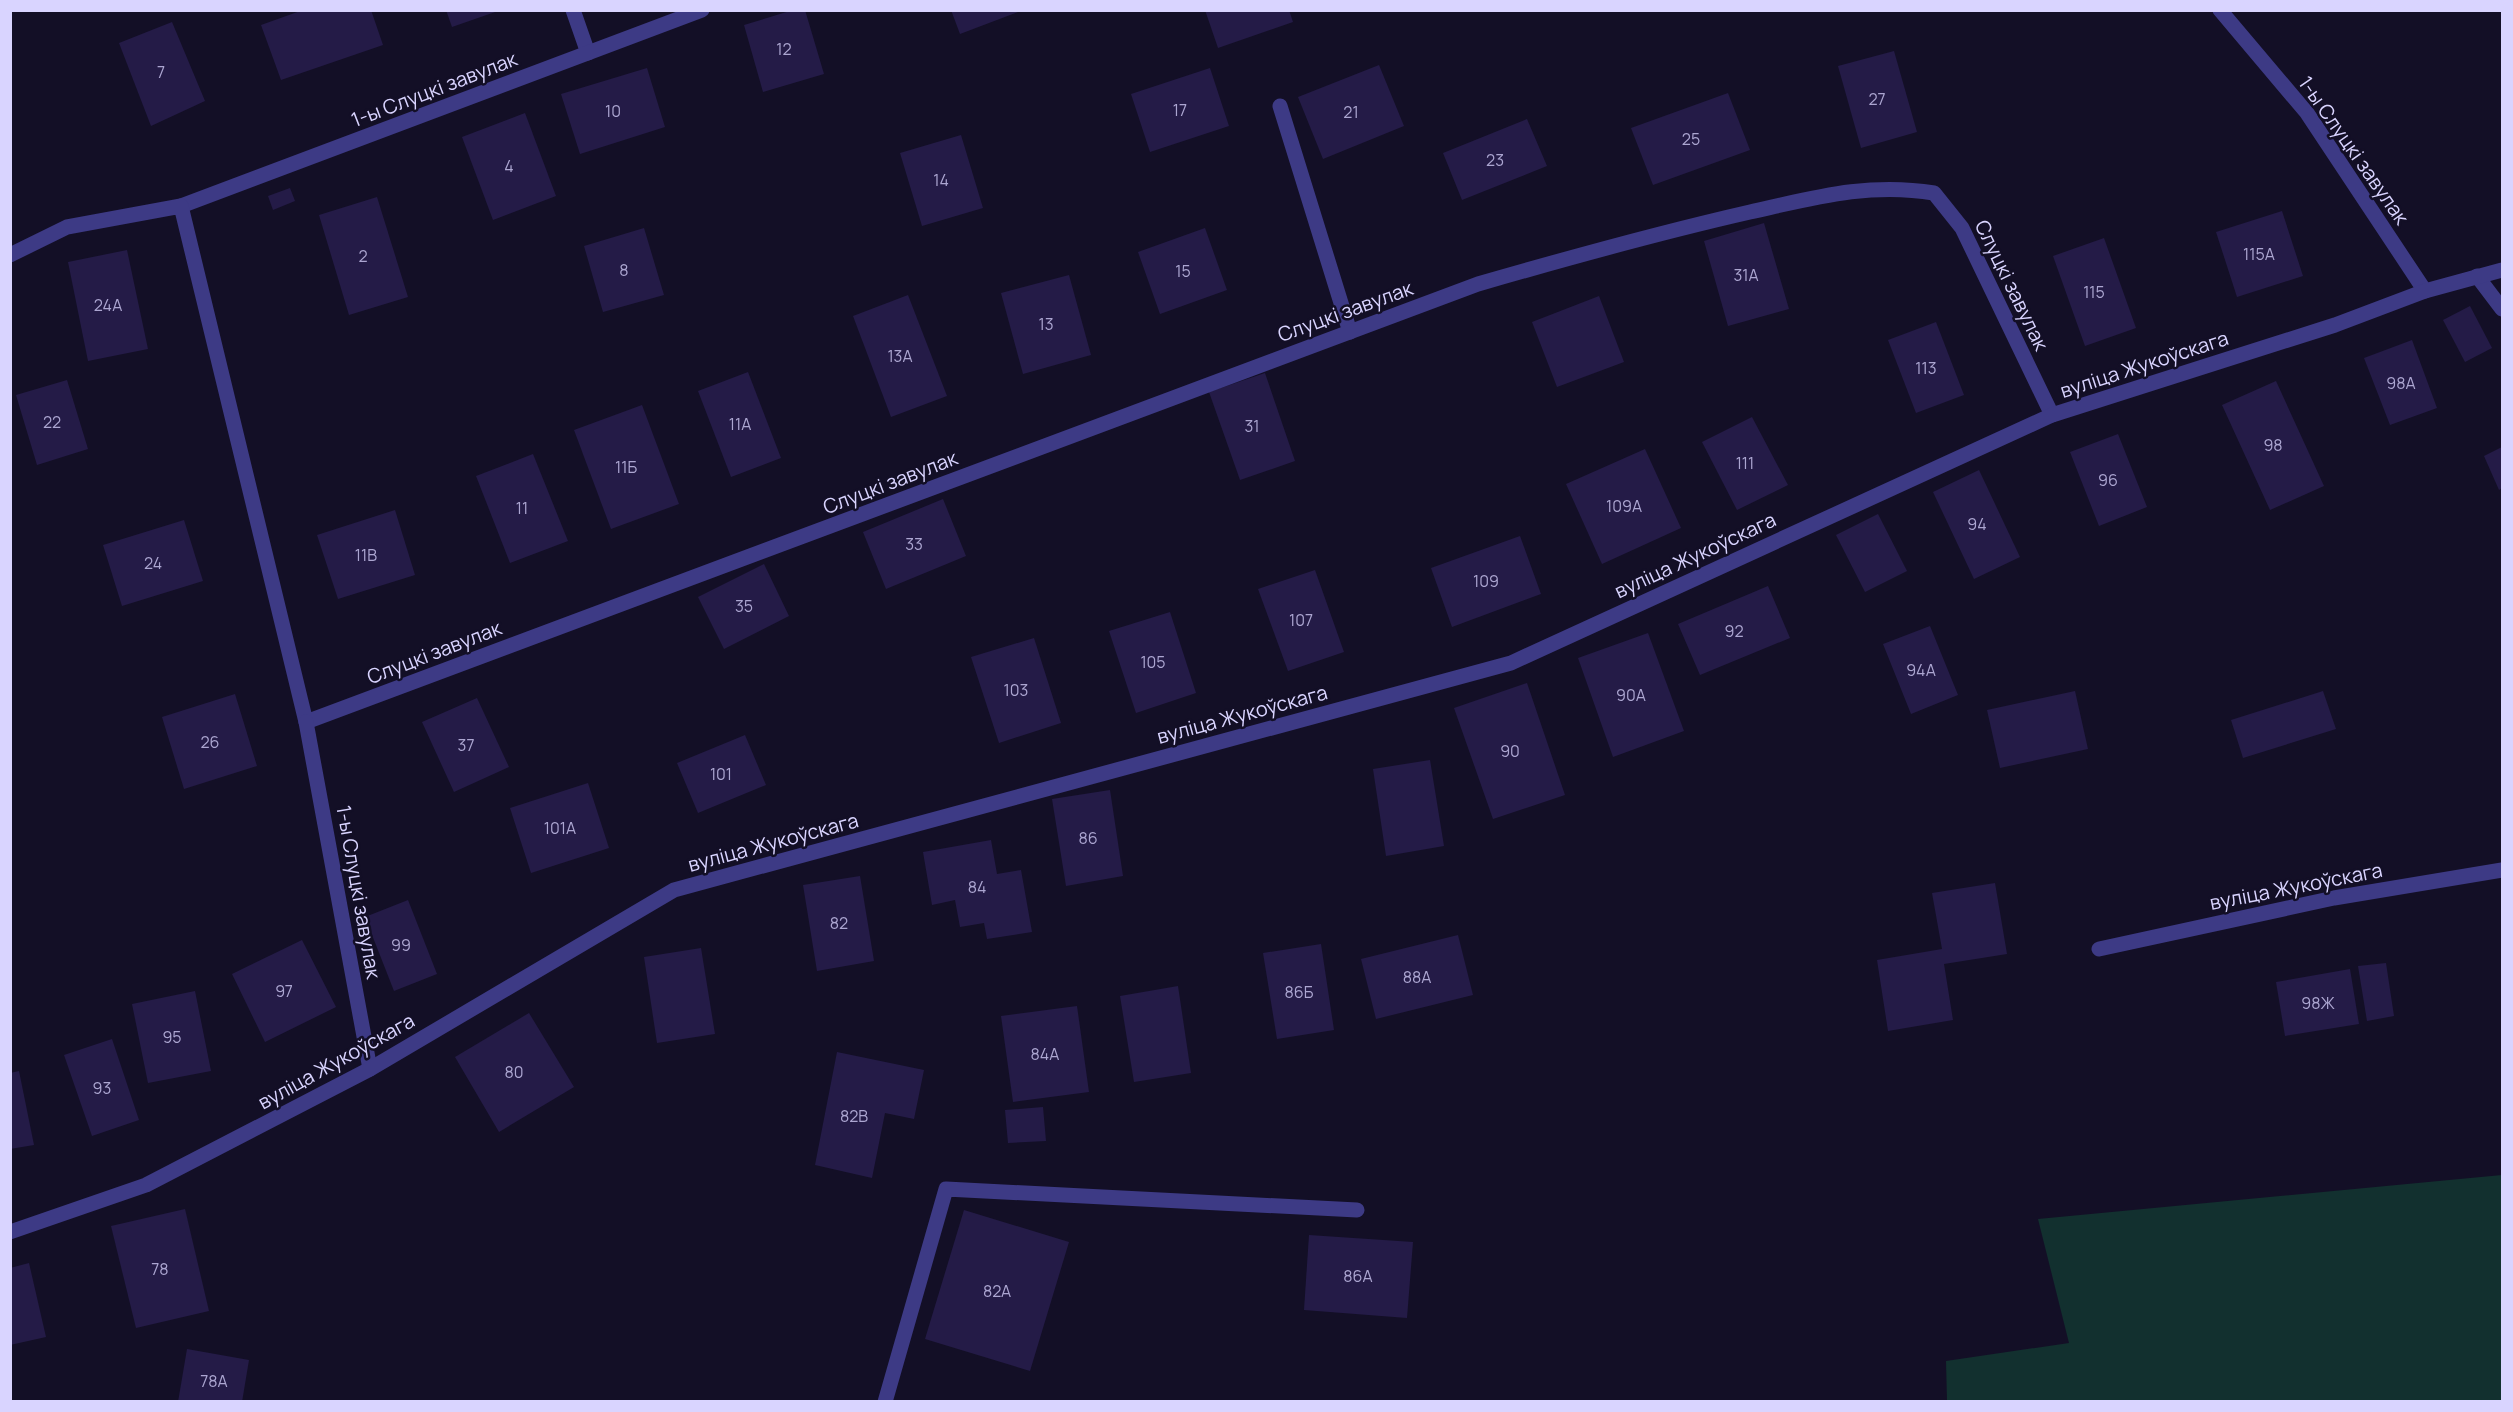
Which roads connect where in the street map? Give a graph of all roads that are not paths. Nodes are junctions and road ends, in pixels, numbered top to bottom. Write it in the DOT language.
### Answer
graph roads {
  1 [pos="573,10"];
  2 [pos="702,10"];
  3 [pos="2220,10"];
  4 [pos="588,53"];
  5 [pos="1280,106"];
  6 [pos="181,206"];
  7 [pos="10,255"];
  8 [pos="2502,270"];
  9 [pos="2477,276"];
  10 [pos="2425,291"];
  11 [pos="2502,309"];
  12 [pos="1350,332"];
  13 [pos="2052,415"];
  14 [pos="306,722"];
  15 [pos="2502,870"];
  16 [pos="2099,949"];
  17 [pos="370,1069"];
  18 [pos="1357,1210"];
  19 [pos="10,1232"];
  20 [pos="885,1401"];
  1 -- 4 [label="street"];
  2 -- 4 [label="street, 1-ы Слуцкі завулак"];
  3 -- 10 [label="street, 1-ы Слуцкі завулак"];
  4 -- 6 [label="street, 1-ы Слуцкі завулак"];
  5 -- 12 [label="street"];
  6 -- 7 [label="street"];
  6 -- 14 [label="street"];
  8 -- 9 [label="street, вуліца Жукоўскага"];
  9 -- 10 [label="street, вуліца Жукоўскага"];
  9 -- 11 [label="street"];
  10 -- 13 [label="street, вуліца Жукоўскага"];
  12 -- 13 [label="street, Слуцкі завулак"];
  12 -- 14 [label="street, Слуцкі завулак"];
  13 -- 17 [label="street, вуліца Жукоўскага"];
  14 -- 17 [label="street, 1-ы Слуцкі завулак"];
  15 -- 16 [label="street, вуліца Жукоўскага"];
  17 -- 19 [label="street, вуліца Жукоўскага"];
  18 -- 20 [label="street"];
}
